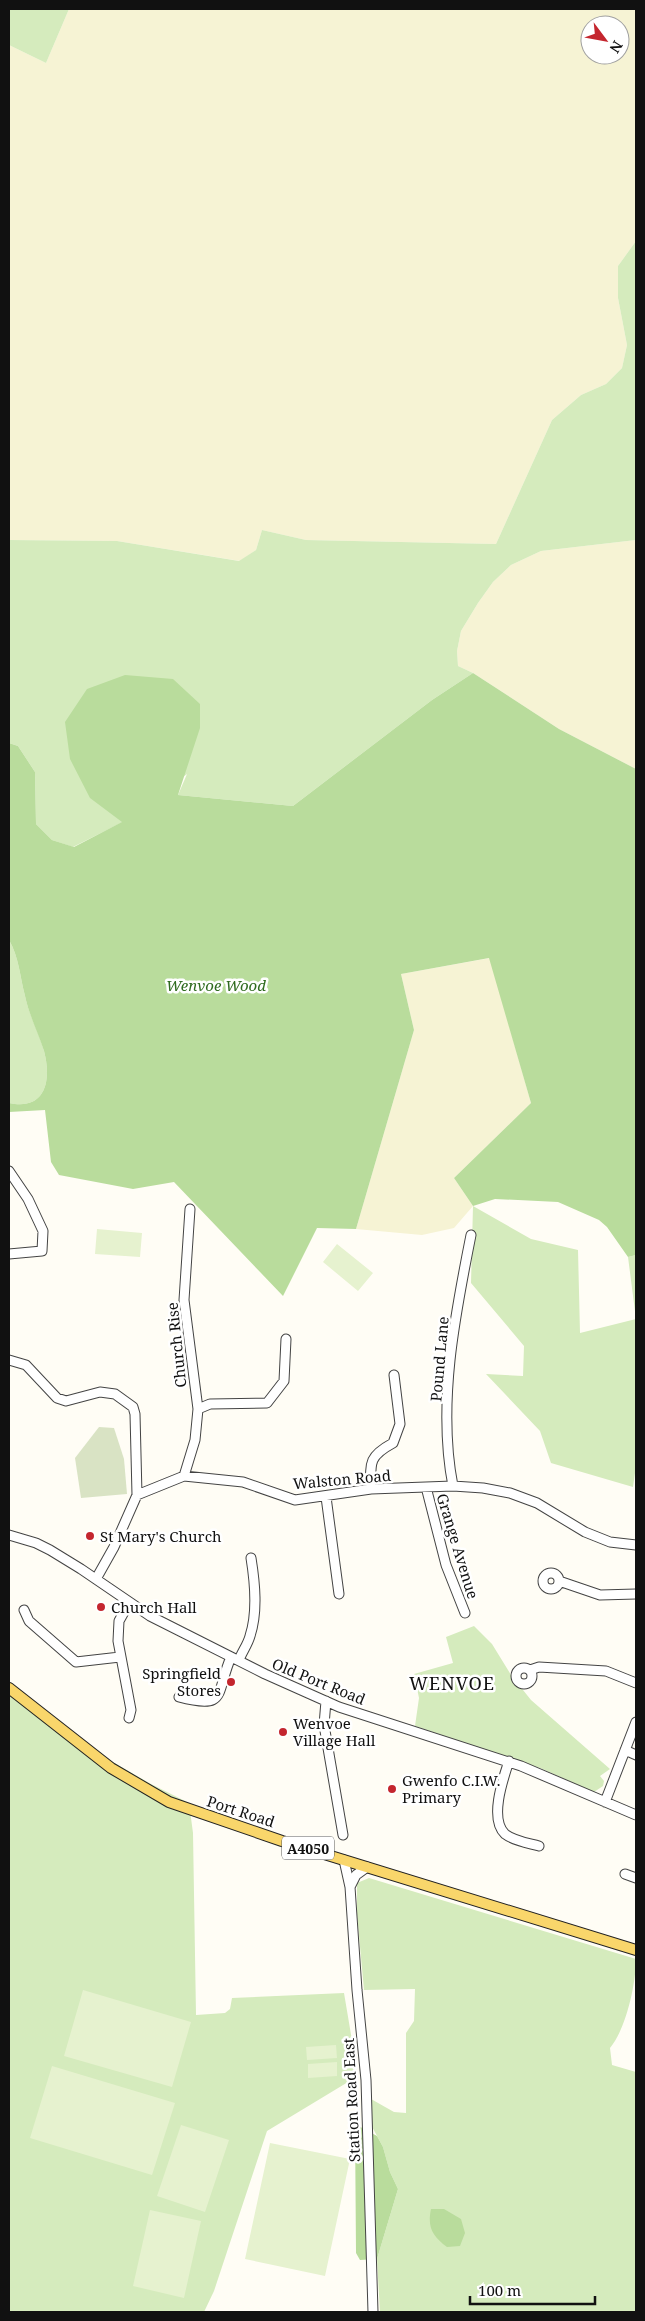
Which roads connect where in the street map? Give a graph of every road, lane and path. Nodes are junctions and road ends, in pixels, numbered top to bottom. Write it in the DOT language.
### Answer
graph roads {
  1 [pos="9,1171"];
  2 [pos="190,1209"];
  3 [pos="471,1235"];
  4 [pos="9,1254"];
  5 [pos="286,1339"];
  6 [pos="9,1360"];
  7 [pos="394,1375"];
  8 [pos="198,1409"];
  9 [pos="184,1476"];
  10 [pos="454,1486"];
  11 [pos="426,1487"];
  12 [pos="371,1489"];
  13 [pos="137,1495"];
  14 [pos="326,1497"];
  15 [pos="9,1535"];
  16 [pos="636,1545"];
  17 [pos="251,1558"];
  18 [pos="96,1579"];
  19 [pos="559,1581"];
  20 [pos="339,1594"];
  21 [pos="636,1594"];
  22 [pos="129,1603"];
  23 [pos="24,1610"];
  24 [pos="465,1613"];
  25 [pos="120,1657"];
  26 [pos="235,1659"];
  27 [pos="530,1670"];
  28 [pos="636,1683"];
  29 [pos="9,1688"];
  30 [pos="179,1697"];
  31 [pos="326,1701"];
  32 [pos="129,1718"];
  33 [pos="636,1722"];
  34 [pos="625,1750"];
  35 [pos="636,1755"];
  36 [pos="509,1761"];
  37 [pos="605,1802"];
  38 [pos="636,1815"];
  39 [pos="343,1835"];
  40 [pos="538,1846"];
  41 [pos="344,1860"];
  42 [pos="367,1867"];
  43 [pos="625,1874"];
  44 [pos="636,1878"];
  45 [pos="350,1888"];
  46 [pos="636,1950"];
  47 [pos="373,2312"];
  1 -- 4 [label="street"];
  2 -- 8 [label="street, Church Rise"];
  3 -- 10 [label="street, Pound Lane"];
  5 -- 8 [label="street"];
  6 -- 13 [label="street"];
  7 -- 12 [label="street"];
  8 -- 9 [label="street, Church Rise"];
  9 -- 13 [label="street, Walston Road"];
  9 -- 14 [label="street, Walston Road"];
  10 -- 11 [label="street, Walston Road"];
  10 -- 16 [label="street, Walston Road"];
  11 -- 12 [label="street, Walston Road"];
  11 -- 24 [label="street, Grange Avenue"];
  12 -- 14 [label="street, Walston Road"];
  13 -- 18 [label="street"];
  14 -- 20 [label="street"];
  15 -- 18 [label="street, Old Port Road"];
  17 -- 26 [label="street"];
  18 -- 22 [label="street, Old Port Road"];
  19 -- 21 [label="street"];
  22 -- 25 [label="street"];
  22 -- 26 [label="street, Old Port Road"];
  23 -- 25 [label="street"];
  25 -- 32 [label="street"];
  26 -- 30 [label="street"];
  26 -- 31 [label="street, Old Port Road"];
  27 -- 28 [label="street"];
  29 -- 41 [label="main road, Port Road / A4050"];
  31 -- 36 [label="street, Old Port Road"];
  31 -- 39 [label="street"];
  33 -- 34 [label="street"];
  34 -- 35 [label="street"];
  34 -- 37 [label="street"];
  36 -- 37 [label="street, Old Port Road"];
  36 -- 40 [label="street"];
  37 -- 38 [label="street, Old Port Road"];
  41 -- 42 [label="main road, Port Road / A4050"];
  41 -- 45 [label="street, Station Road East"];
  42 -- 45 [label="street"];
  42 -- 46 [label="main road, Port Road / A4050"];
  43 -- 44 [label="street"];
  45 -- 47 [label="street, Station Road East"];
}
